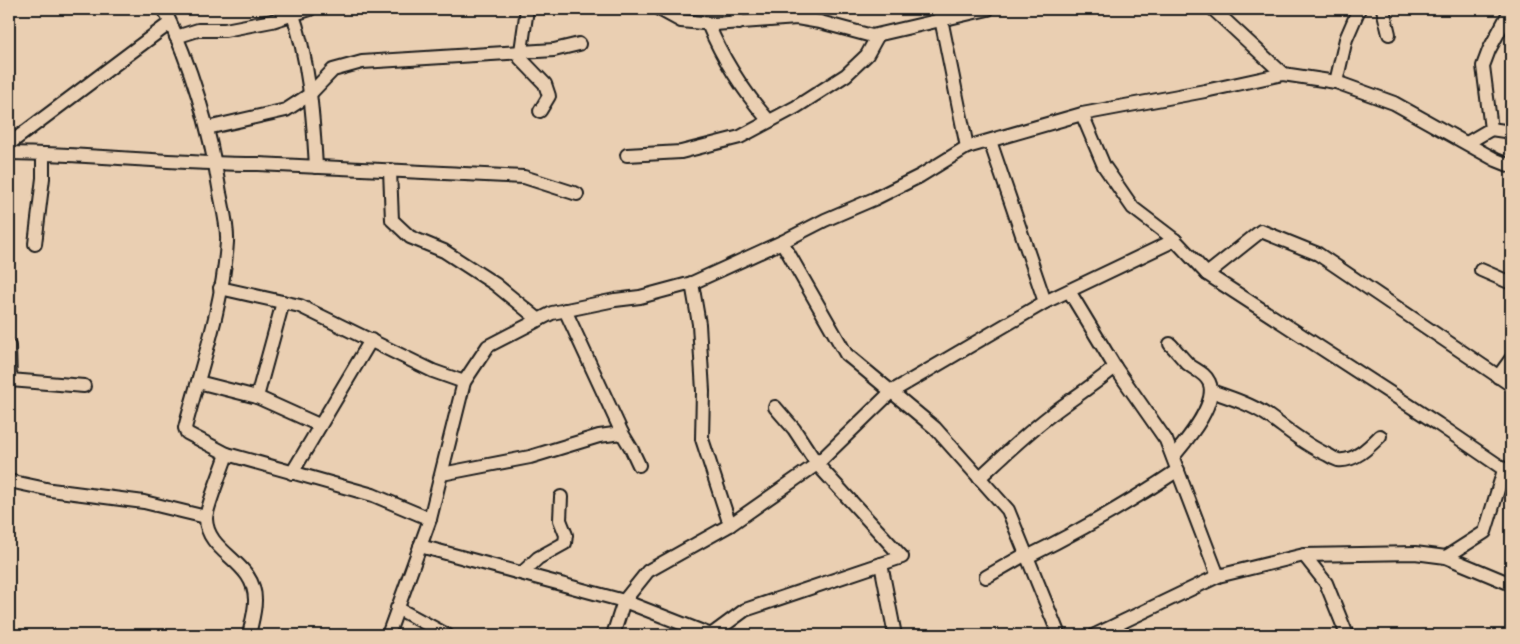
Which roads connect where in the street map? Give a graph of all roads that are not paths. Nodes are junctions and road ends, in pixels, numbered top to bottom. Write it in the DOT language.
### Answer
graph roads {
  1 [pos="164,9"];
  2 [pos="310,9"];
  3 [pos="527,9"];
  4 [pos="659,9"];
  5 [pos="735,9"];
  6 [pos="988,9"];
  7 [pos="1213,9"];
  8 [pos="1359,9"];
  9 [pos="1383,9"];
  10 [pos="1511,9"];
  11 [pos="292,12"];
  12 [pos="940,15"];
  13 [pos="170,23"];
  14 [pos="739,23"];
  15 [pos="708,24"];
  16 [pos="1507,29"];
  17 [pos="1389,34"];
  18 [pos="878,35"];
  19 [pos="176,37"];
  20 [pos="579,44"];
  21 [pos="520,52"];
  22 [pos="1282,74"];
  23 [pos="1336,82"];
  24 [pos="309,95"];
  25 [pos="540,111"];
  26 [pos="1082,114"];
  27 [pos="769,122"];
  28 [pos="207,128"];
  29 [pos="1491,129"];
  30 [pos="1511,132"];
  31 [pos="990,141"];
  32 [pos="1467,143"];
  33 [pos="9,144"];
  34 [pos="967,147"];
  35 [pos="9,153"];
  36 [pos="43,154"];
  37 [pos="627,155"];
  38 [pos="215,164"];
  39 [pos="1511,166"];
  40 [pos="316,167"];
  41 [pos="390,170"];
  42 [pos="577,194"];
  43 [pos="1175,240"];
  44 [pos="782,242"];
  45 [pos="35,244"];
  46 [pos="1482,270"];
  47 [pos="1207,274"];
  48 [pos="692,283"];
  49 [pos="1511,283"];
  50 [pos="220,288"];
  51 [pos="1069,291"];
  52 [pos="283,302"];
  53 [pos="1045,302"];
  54 [pos="565,310"];
  55 [pos="539,320"];
  56 [pos="371,340"];
  57 [pos="1170,344"];
  58 [pos="9,346"];
  59 [pos="1511,359"];
  60 [pos="1115,368"];
  61 [pos="1498,376"];
  62 [pos="10,382"];
  63 [pos="198,382"];
  64 [pos="464,382"];
  65 [pos="84,386"];
  66 [pos="1511,386"];
  67 [pos="1211,391"];
  68 [pos="890,392"];
  69 [pos="258,397"];
  70 [pos="775,407"];
  71 [pos="320,425"];
  72 [pos="622,433"];
  73 [pos="1380,436"];
  74 [pos="227,454"];
  75 [pos="1173,457"];
  76 [pos="817,464"];
  77 [pos="639,465"];
  78 [pos="1178,470"];
  79 [pos="1508,472"];
  80 [pos="292,473"];
  81 [pos="442,474"];
  82 [pos="979,478"];
  83 [pos="9,481"];
  84 [pos="561,497"];
  85 [pos="206,517"];
  86 [pos="430,519"];
  87 [pos="730,525"];
  88 [pos="420,546"];
  89 [pos="1304,555"];
  90 [pos="1027,556"];
  91 [pos="1446,557"];
  92 [pos="881,564"];
  93 [pos="522,574"];
  94 [pos="1218,576"];
  95 [pos="986,577"];
  96 [pos="1511,584"];
  97 [pos="624,602"];
  98 [pos="397,608"];
  99 [pos="249,635"];
  100 [pos="388,635"];
  101 [pos="447,635"];
  102 [pos="613,635"];
  103 [pos="711,635"];
  104 [pos="895,635"];
  105 [pos="1059,635"];
  106 [pos="1095,635"];
  107 [pos="1346,635"];
  1 -- 13 [label="street"];
  2 -- 11 [label="street"];
  3 -- 21 [label="street"];
  4 -- 15 [label="street"];
  5 -- 14 [label="street"];
  6 -- 12 [label="street"];
  7 -- 22 [label="street"];
  8 -- 23 [label="street"];
  9 -- 17 [label="street"];
  10 -- 16 [label="street"];
  11 -- 19 [label="street"];
  11 -- 24 [label="street"];
  12 -- 18 [label="street"];
  12 -- 34 [label="street"];
  13 -- 19 [label="street"];
  13 -- 33 [label="street"];
  14 -- 15 [label="street"];
  14 -- 18 [label="street"];
  15 -- 27 [label="street"];
  16 -- 29 [label="street"];
  18 -- 27 [label="street"];
  19 -- 28 [label="street"];
  20 -- 21 [label="street"];
  21 -- 24 [label="street"];
  21 -- 25 [label="street"];
  22 -- 23 [label="street"];
  22 -- 26 [label="street"];
  23 -- 32 [label="street"];
  24 -- 28 [label="street"];
  24 -- 40 [label="street"];
  26 -- 31 [label="street"];
  26 -- 43 [label="street"];
  27 -- 37 [label="street"];
  28 -- 38 [label="street"];
  29 -- 30 [label="street"];
  29 -- 32 [label="street"];
  31 -- 34 [label="street"];
  31 -- 53 [label="street"];
  32 -- 39 [label="street"];
  34 -- 44 [label="street"];
  35 -- 36 [label="street"];
  36 -- 38 [label="street"];
  36 -- 45 [label="street"];
  38 -- 40 [label="street"];
  38 -- 50 [label="street"];
  40 -- 41 [label="street"];
  41 -- 42 [label="street"];
  41 -- 55 [label="street"];
  43 -- 47 [label="street"];
  43 -- 51 [label="street"];
  44 -- 48 [label="street"];
  44 -- 68 [label="street"];
  46 -- 49 [label="street"];
  47 -- 61 [label="street"];
  47 -- 79 [label="street"];
  48 -- 54 [label="street"];
  48 -- 87 [label="street"];
  50 -- 52 [label="street"];
  50 -- 63 [label="street"];
  51 -- 53 [label="street"];
  51 -- 60 [label="street"];
  52 -- 56 [label="street"];
  52 -- 69 [label="street"];
  53 -- 68 [label="street"];
  54 -- 55 [label="street"];
  54 -- 72 [label="street"];
  55 -- 64 [label="street"];
  56 -- 64 [label="street"];
  56 -- 71 [label="street"];
  57 -- 67 [label="street"];
  58 -- 62 [label="street"];
  59 -- 61 [label="street"];
  60 -- 75 [label="street"];
  60 -- 82 [label="street"];
  61 -- 66 [label="street"];
  62 -- 65 [label="street"];
  63 -- 69 [label="street"];
  63 -- 74 [label="street"];
  64 -- 81 [label="street"];
  67 -- 73 [label="street"];
  67 -- 75 [label="street"];
  68 -- 76 [label="street"];
  68 -- 82 [label="street"];
  69 -- 71 [label="street"];
  70 -- 76 [label="street"];
  71 -- 80 [label="street"];
  72 -- 77 [label="street"];
  72 -- 81 [label="street"];
  74 -- 80 [label="street"];
  74 -- 85 [label="street"];
  75 -- 78 [label="street"];
  76 -- 87 [label="street"];
  76 -- 92 [label="street"];
  78 -- 90 [label="street"];
  78 -- 94 [label="street"];
  79 -- 91 [label="street"];
  80 -- 86 [label="street"];
  81 -- 86 [label="street"];
  82 -- 90 [label="street"];
  83 -- 85 [label="street"];
  84 -- 93 [label="street"];
  85 -- 99 [label="street"];
  86 -- 88 [label="street"];
  87 -- 97 [label="street"];
  88 -- 93 [label="street"];
  88 -- 98 [label="street"];
  89 -- 91 [label="street"];
  89 -- 94 [label="street"];
  89 -- 107 [label="street"];
  90 -- 95 [label="street"];
  90 -- 105 [label="street"];
  91 -- 96 [label="street"];
  92 -- 103 [label="street"];
  92 -- 104 [label="street"];
  93 -- 97 [label="street"];
  94 -- 106 [label="street"];
  97 -- 102 [label="street"];
  97 -- 103 [label="street"];
  98 -- 100 [label="street"];
  98 -- 101 [label="street"];
}
